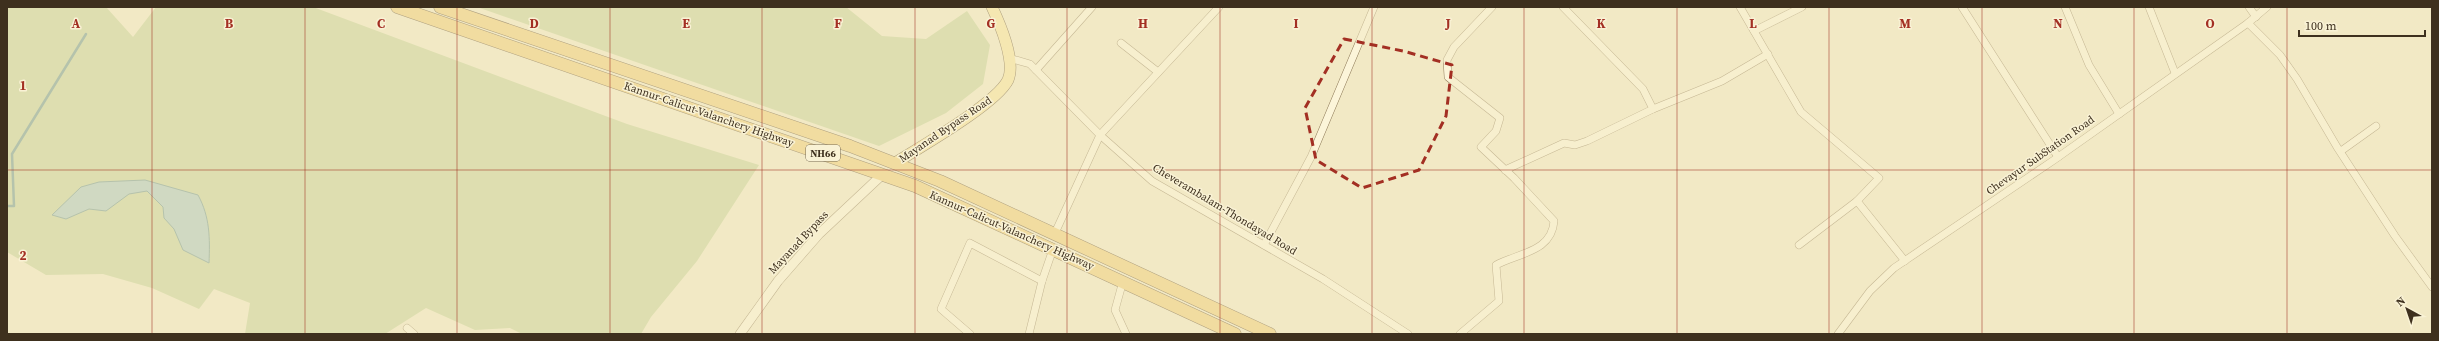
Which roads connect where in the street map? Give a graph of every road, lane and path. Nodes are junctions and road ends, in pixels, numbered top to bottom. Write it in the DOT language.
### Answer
graph roads {
  1 [pos="397,7"];
  2 [pos="440,7"];
  3 [pos="992,7"];
  4 [pos="1092,7"];
  5 [pos="1219,7"];
  6 [pos="1374,7"];
  7 [pos="1492,7"];
  8 [pos="1563,7"];
  9 [pos="1740,7"];
  10 [pos="1802,7"];
  11 [pos="1962,7"];
  12 [pos="2064,7"];
  13 [pos="2148,7"];
  14 [pos="2249,7"];
  15 [pos="2267,7"];
  16 [pos="2256,16"];
  17 [pos="2248,23"];
  18 [pos="1754,31"];
  19 [pos="1120,43"];
  20 [pos="1768,54"];
  21 [pos="1009,58"];
  22 [pos="1036,70"];
  23 [pos="1158,72"];
  24 [pos="2175,73"];
  25 [pos="1653,109"];
  26 [pos="2119,114"];
  27 [pos="2376,126"];
  28 [pos="1100,135"];
  29 [pos="2341,151"];
  30 [pos="2058,156"];
  31 [pos="895,163"];
  32 [pos="1505,170"];
  33 [pos="882,174"];
  34 [pos="1857,201"];
  35 [pos="1055,233"];
  36 [pos="1264,245"];
  37 [pos="1799,245"];
  38 [pos="1053,249"];
  39 [pos="1905,261"];
  40 [pos="1042,281"];
  41 [pos="1124,281"];
  42 [pos="2432,287"];
  43 [pos="407,328"];
  44 [pos="414,334"];
  45 [pos="740,334"];
  46 [pos="970,334"];
  47 [pos="1029,334"];
  48 [pos="1126,334"];
  49 [pos="1235,334"];
  50 [pos="1270,334"];
  51 [pos="1408,334"];
  52 [pos="1460,334"];
  53 [pos="1838,334"];
  1 -- 33 [label="highway, Kannur-Calicut-Valanchery Highway / NH66"];
  2 -- 31 [label="highway, Kannur-Calicut-Valanchery Highway / NH66"];
  3 -- 21 [label="main road, Mayanad Bypass Road"];
  4 -- 22 [label="street"];
  5 -- 23 [label="street"];
  6 -- 36 [label="street"];
  7 -- 32 [label="street"];
  8 -- 25 [label="street"];
  9 -- 18 [label="street"];
  10 -- 18 [label="street"];
  11 -- 30 [label="street"];
  12 -- 26 [label="street"];
  13 -- 24 [label="street"];
  14 -- 16 [label="street"];
  15 -- 16 [label="street, Chevayur SubStation Road"];
  16 -- 17 [label="street, Chevayur SubStation Road"];
  17 -- 24 [label="street, Chevayur SubStation Road"];
  17 -- 29 [label="street"];
  18 -- 20 [label="street"];
  19 -- 23 [label="street"];
  20 -- 25 [label="street"];
  20 -- 34 [label="street"];
  21 -- 22 [label="street, Cheverambalam-Thondayad Road"];
  21 -- 31 [label="main road, Mayanad Bypass Road"];
  22 -- 28 [label="street, Cheverambalam-Thondayad Road"];
  23 -- 28 [label="street"];
  24 -- 26 [label="street, Chevayur SubStation Road"];
  25 -- 32 [label="street"];
  26 -- 30 [label="street, Chevayur SubStation Road"];
  27 -- 29 [label="street"];
  28 -- 35 [label="street"];
  28 -- 36 [label="street, Cheverambalam-Thondayad Road"];
  29 -- 42 [label="street"];
  30 -- 39 [label="street, Chevayur SubStation Road"];
  31 -- 35 [label="highway, Kannur-Calicut-Valanchery Highway / NH66"];
  32 -- 52 [label="street"];
  33 -- 38 [label="highway, Kannur-Calicut-Valanchery Highway / NH66"];
  33 -- 45 [label="street, Mayanad Bypass"];
  34 -- 37 [label="street"];
  34 -- 39 [label="street"];
  35 -- 50 [label="highway, Kannur-Calicut-Valanchery Highway / NH66"];
  36 -- 51 [label="street, Cheverambalam-Thondayad Road"];
  38 -- 40 [label="street"];
  38 -- 41 [label="highway, Kannur-Calicut-Valanchery Highway / NH66"];
  39 -- 53 [label="street, Chevayur SubStation Road"];
  40 -- 46 [label="street"];
  40 -- 47 [label="street"];
  41 -- 48 [label="street"];
  41 -- 49 [label="highway, Kannur-Calicut-Valanchery Highway / NH66"];
  43 -- 44 [label="street"];
}
